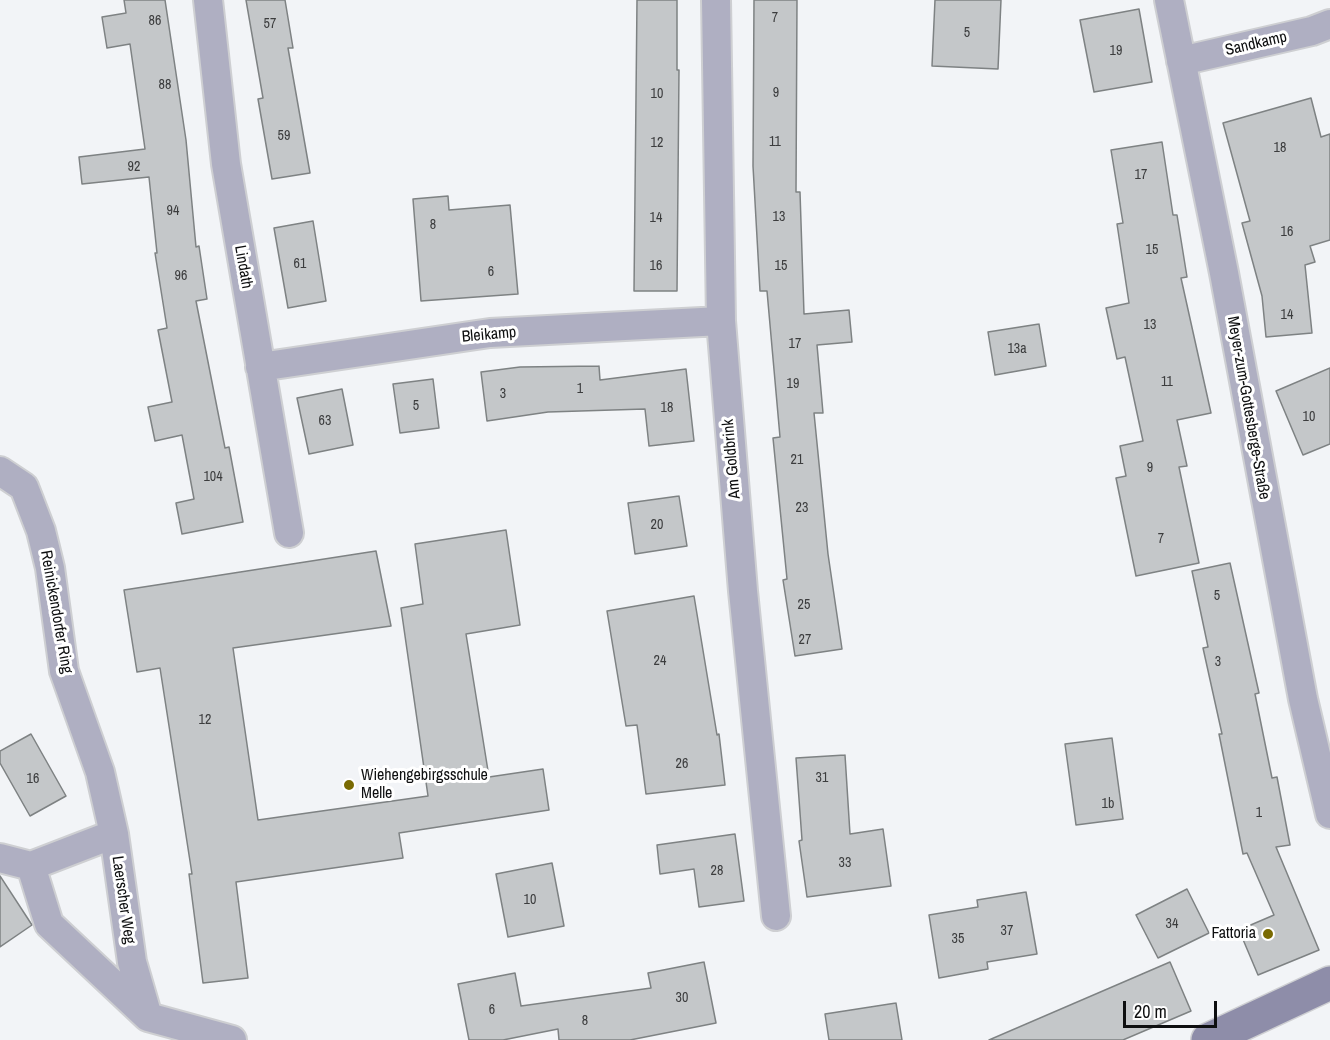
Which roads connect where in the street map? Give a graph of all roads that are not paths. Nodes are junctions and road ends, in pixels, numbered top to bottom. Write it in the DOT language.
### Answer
graph roads {
  1 [pos="208,0"];
  2 [pos="716,0"];
  3 [pos="1169,0"];
  4 [pos="1330,24"];
  5 [pos="1181,61"];
  6 [pos="721,321"];
  7 [pos="260,367"];
  8 [pos="0,471"];
  9 [pos="289,533"];
  10 [pos="1330,814"];
  11 [pos="114,834"];
  12 [pos="0,858"];
  13 [pos="31,866"];
  14 [pos="776,916"];
  15 [pos="1330,983"];
  16 [pos="148,1017"];
  17 [pos="232,1040"];
  18 [pos="1208,1040"];
  1 -- 7 [label="street, Lindath"];
  2 -- 6 [label="street, Am Goldbrink"];
  3 -- 5 [label="street, Meyer-zum-Gottesberge-Straße"];
  4 -- 5 [label="street, Sandkamp"];
  5 -- 10 [label="street, Meyer-zum-Gottesberge-Straße"];
  6 -- 7 [label="street, Bleikamp"];
  6 -- 14 [label="street, Am Goldbrink"];
  7 -- 9 [label="street, Lindath"];
  8 -- 11 [label="street, Reinickendorfer Ring"];
  11 -- 13 [label="street, Laerscher Weg"];
  11 -- 16 [label="street, Laerscher Weg"];
  12 -- 13 [label="street"];
  13 -- 16 [label="street"];
  15 -- 18 [label="main road"];
  16 -- 17 [label="street"];
}
